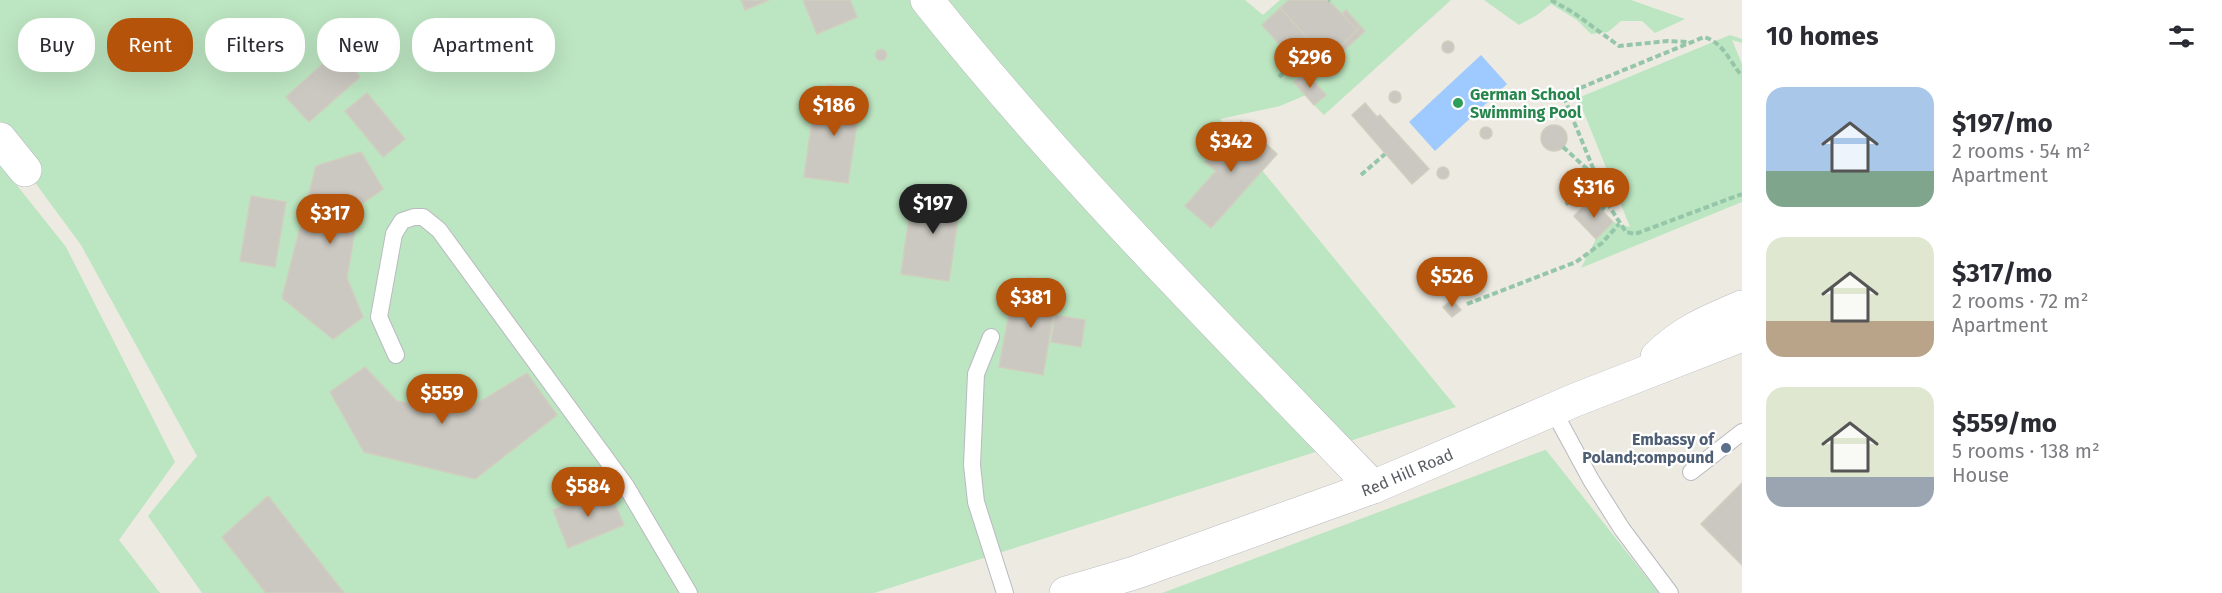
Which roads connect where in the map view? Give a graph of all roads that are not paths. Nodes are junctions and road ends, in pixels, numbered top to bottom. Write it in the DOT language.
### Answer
graph roads {
  1 [pos="927,0"];
  2 [pos="0,139"];
  3 [pos="25,170"];
  4 [pos="1742,307"];
  5 [pos="1742,334"];
  6 [pos="991,337"];
  7 [pos="396,355"];
  8 [pos="1638,375"];
  9 [pos="1564,405"];
  10 [pos="1742,432"];
  11 [pos="1690,472"];
  12 [pos="1373,487"];
  13 [pos="1135,583"];
  14 [pos="689,593"];
  15 [pos="1005,593"];
  16 [pos="1066,593"];
  17 [pos="1670,593"];
  1 -- 12 [label="street"];
  2 -- 3 [label="street"];
  4 -- 8 [label="street"];
  5 -- 8 [label="street, Red Hill Road"];
  6 -- 15 [label="lane"];
  7 -- 14 [label="lane"];
  8 -- 9 [label="street, Red Hill Road"];
  9 -- 12 [label="street, Red Hill Road"];
  9 -- 17 [label="lane"];
  10 -- 11 [label="lane"];
  12 -- 13 [label="street, Red Hill Road"];
  13 -- 16 [label="street, Red Hill Road"];
}
